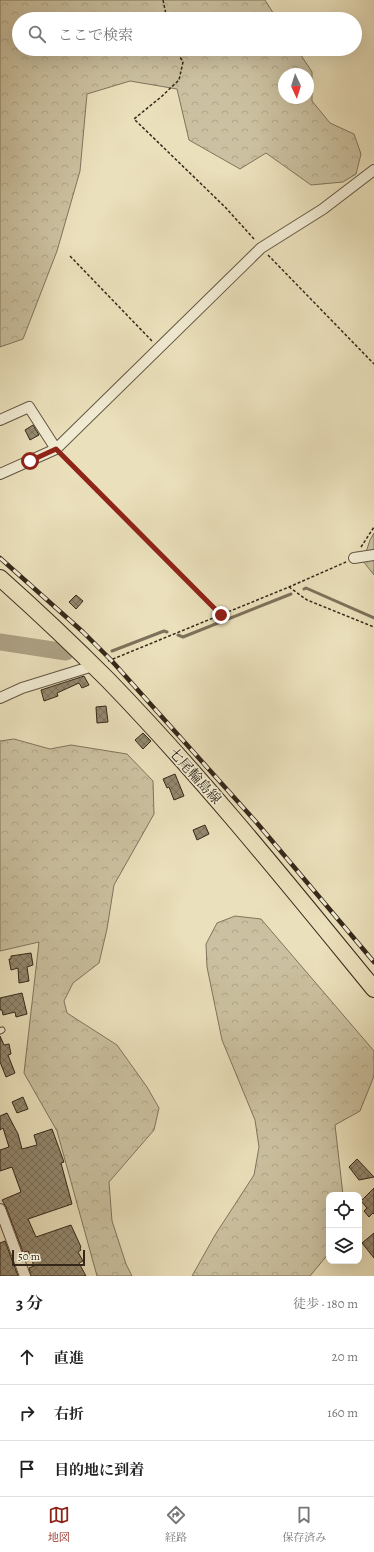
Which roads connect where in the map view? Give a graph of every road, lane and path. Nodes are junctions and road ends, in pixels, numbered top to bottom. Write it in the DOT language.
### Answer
graph roads {
  1 [pos="163,0"];
  2 [pos="166,12"];
  3 [pos="179,56"];
  4 [pos="374,170"];
  5 [pos="261,248"];
  6 [pos="70,256"];
  7 [pos="159,349"];
  8 [pos="374,364"];
  9 [pos="0,420"];
  10 [pos="56,449"];
  11 [pos="0,474"];
  12 [pos="374,527"];
  13 [pos="374,555"];
  14 [pos="354,558"];
  15 [pos="2,582"];
  16 [pos="289,587"];
  17 [pos="221,615"];
  18 [pos="374,627"];
  19 [pos="93,666"];
  20 [pos="0,698"];
  21 [pos="374,989"];
  22 [pos="0,1209"];
  23 [pos="2,1219"];
  24 [pos="25,1276"];
  1 -- 2 [label="path"];
  3 -- 5 [label="path"];
  4 -- 5 [label="street"];
  5 -- 7 [label="street"];
  5 -- 8 [label="path"];
  6 -- 7 [label="path"];
  7 -- 10 [label="street"];
  9 -- 10 [label="street"];
  10 -- 11 [label="street"];
  10 -- 17 [label="path"];
  12 -- 14 [label="path"];
  13 -- 14 [label="street"];
  14 -- 16 [label="path"];
  15 -- 19 [label="main road, 七尾輪島線"];
  16 -- 17 [label="path"];
  16 -- 18 [label="path"];
  17 -- 19 [label="path"];
  19 -- 20 [label="street"];
  19 -- 21 [label="main road, 七尾輪島線"];
  22 -- 23 [label="street"];
  23 -- 24 [label="street"];
}
